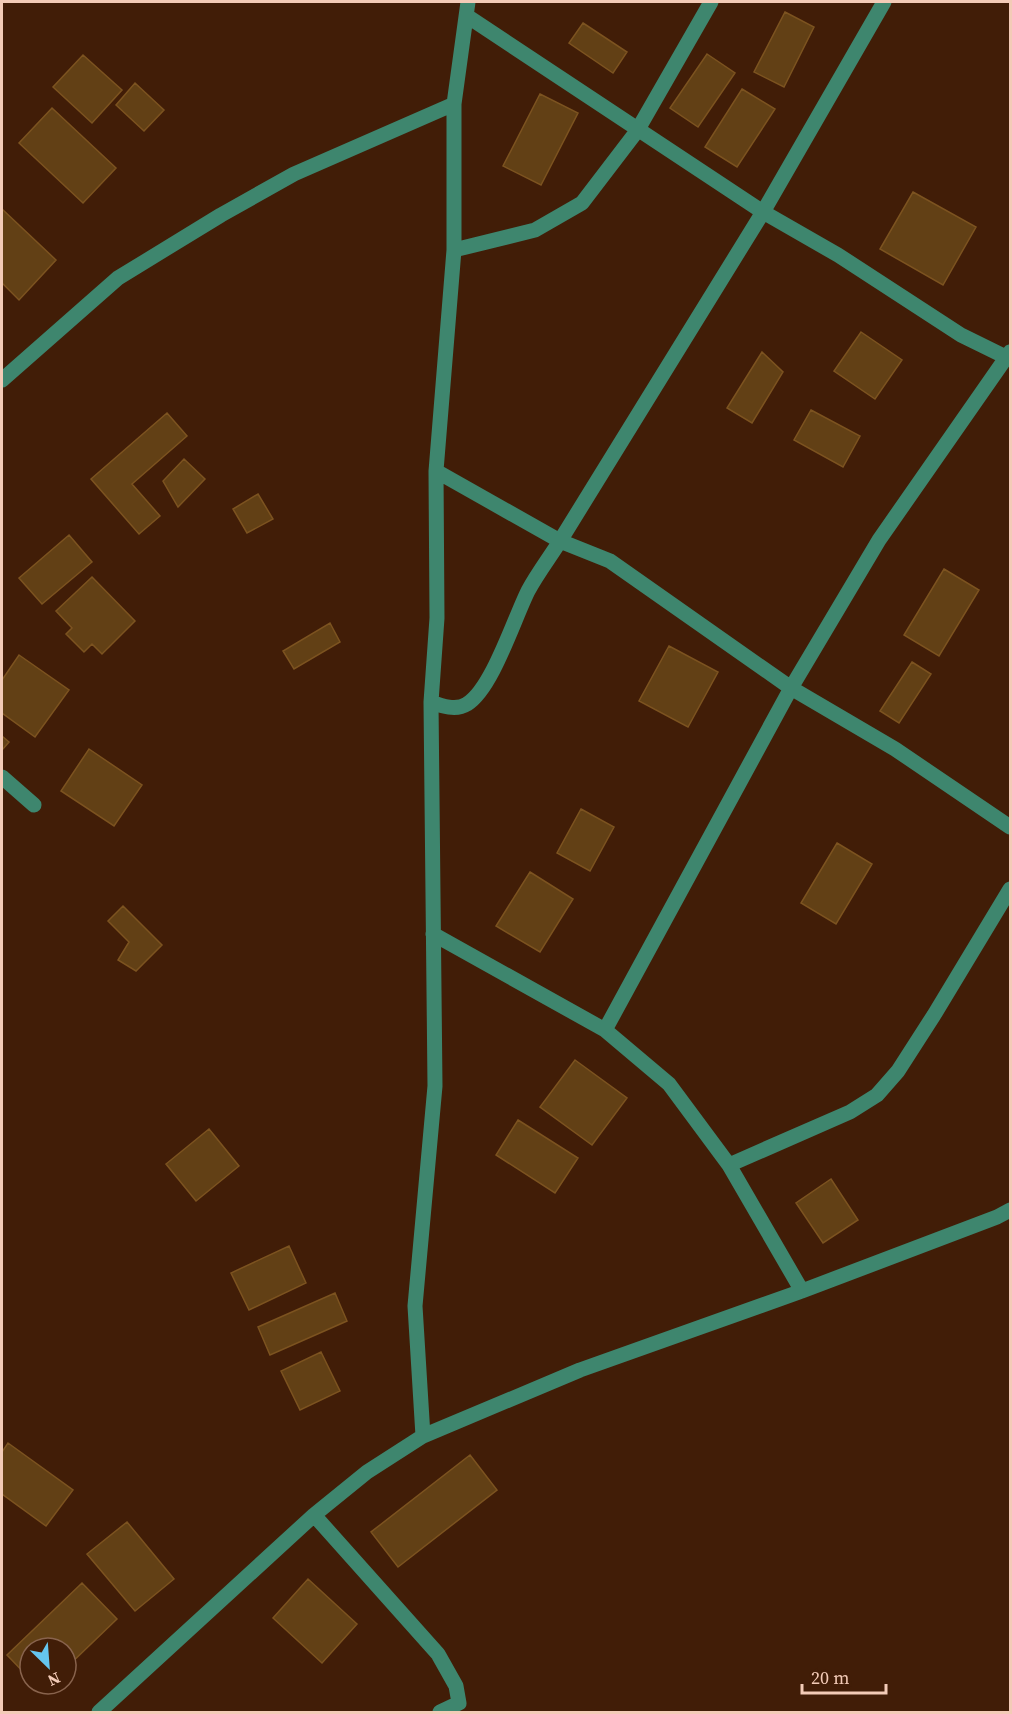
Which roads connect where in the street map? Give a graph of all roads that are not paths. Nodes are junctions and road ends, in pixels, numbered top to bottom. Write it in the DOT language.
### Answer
graph roads {
  1 [pos="711,2"];
  2 [pos="884,2"];
  3 [pos="468,9"];
  4 [pos="454,104"];
  5 [pos="637,131"];
  6 [pos="763,212"];
  7 [pos="454,250"];
  8 [pos="1010,356"];
  9 [pos="2,380"];
  10 [pos="436,471"];
  11 [pos="560,541"];
  12 [pos="791,688"];
  13 [pos="431,702"];
  14 [pos="2,777"];
  15 [pos="34,805"];
  16 [pos="1011,827"];
  17 [pos="1011,889"];
  18 [pos="433,934"];
  19 [pos="605,1030"];
  20 [pos="729,1164"];
  21 [pos="1011,1210"];
  22 [pos="802,1291"];
  23 [pos="423,1436"];
  24 [pos="314,1515"];
  25 [pos="460,1708"];
  26 [pos="99,1713"];
  27 [pos="440,1713"];
  1 -- 5 [label="street"];
  2 -- 6 [label="street"];
  3 -- 4 [label="street"];
  3 -- 5 [label="street"];
  4 -- 7 [label="street"];
  4 -- 9 [label="street"];
  5 -- 6 [label="street"];
  5 -- 7 [label="street"];
  6 -- 8 [label="street"];
  6 -- 11 [label="street"];
  7 -- 10 [label="street"];
  8 -- 12 [label="street"];
  10 -- 11 [label="street"];
  10 -- 13 [label="street"];
  11 -- 12 [label="street"];
  11 -- 13 [label="street"];
  12 -- 16 [label="street"];
  12 -- 19 [label="street"];
  13 -- 18 [label="street"];
  14 -- 15 [label="street"];
  17 -- 20 [label="street"];
  18 -- 19 [label="street"];
  18 -- 23 [label="street"];
  19 -- 20 [label="street"];
  20 -- 22 [label="street"];
  21 -- 22 [label="street"];
  22 -- 23 [label="street"];
  23 -- 24 [label="street"];
  24 -- 25 [label="street"];
  24 -- 26 [label="street"];
  25 -- 27 [label="street"];
}
